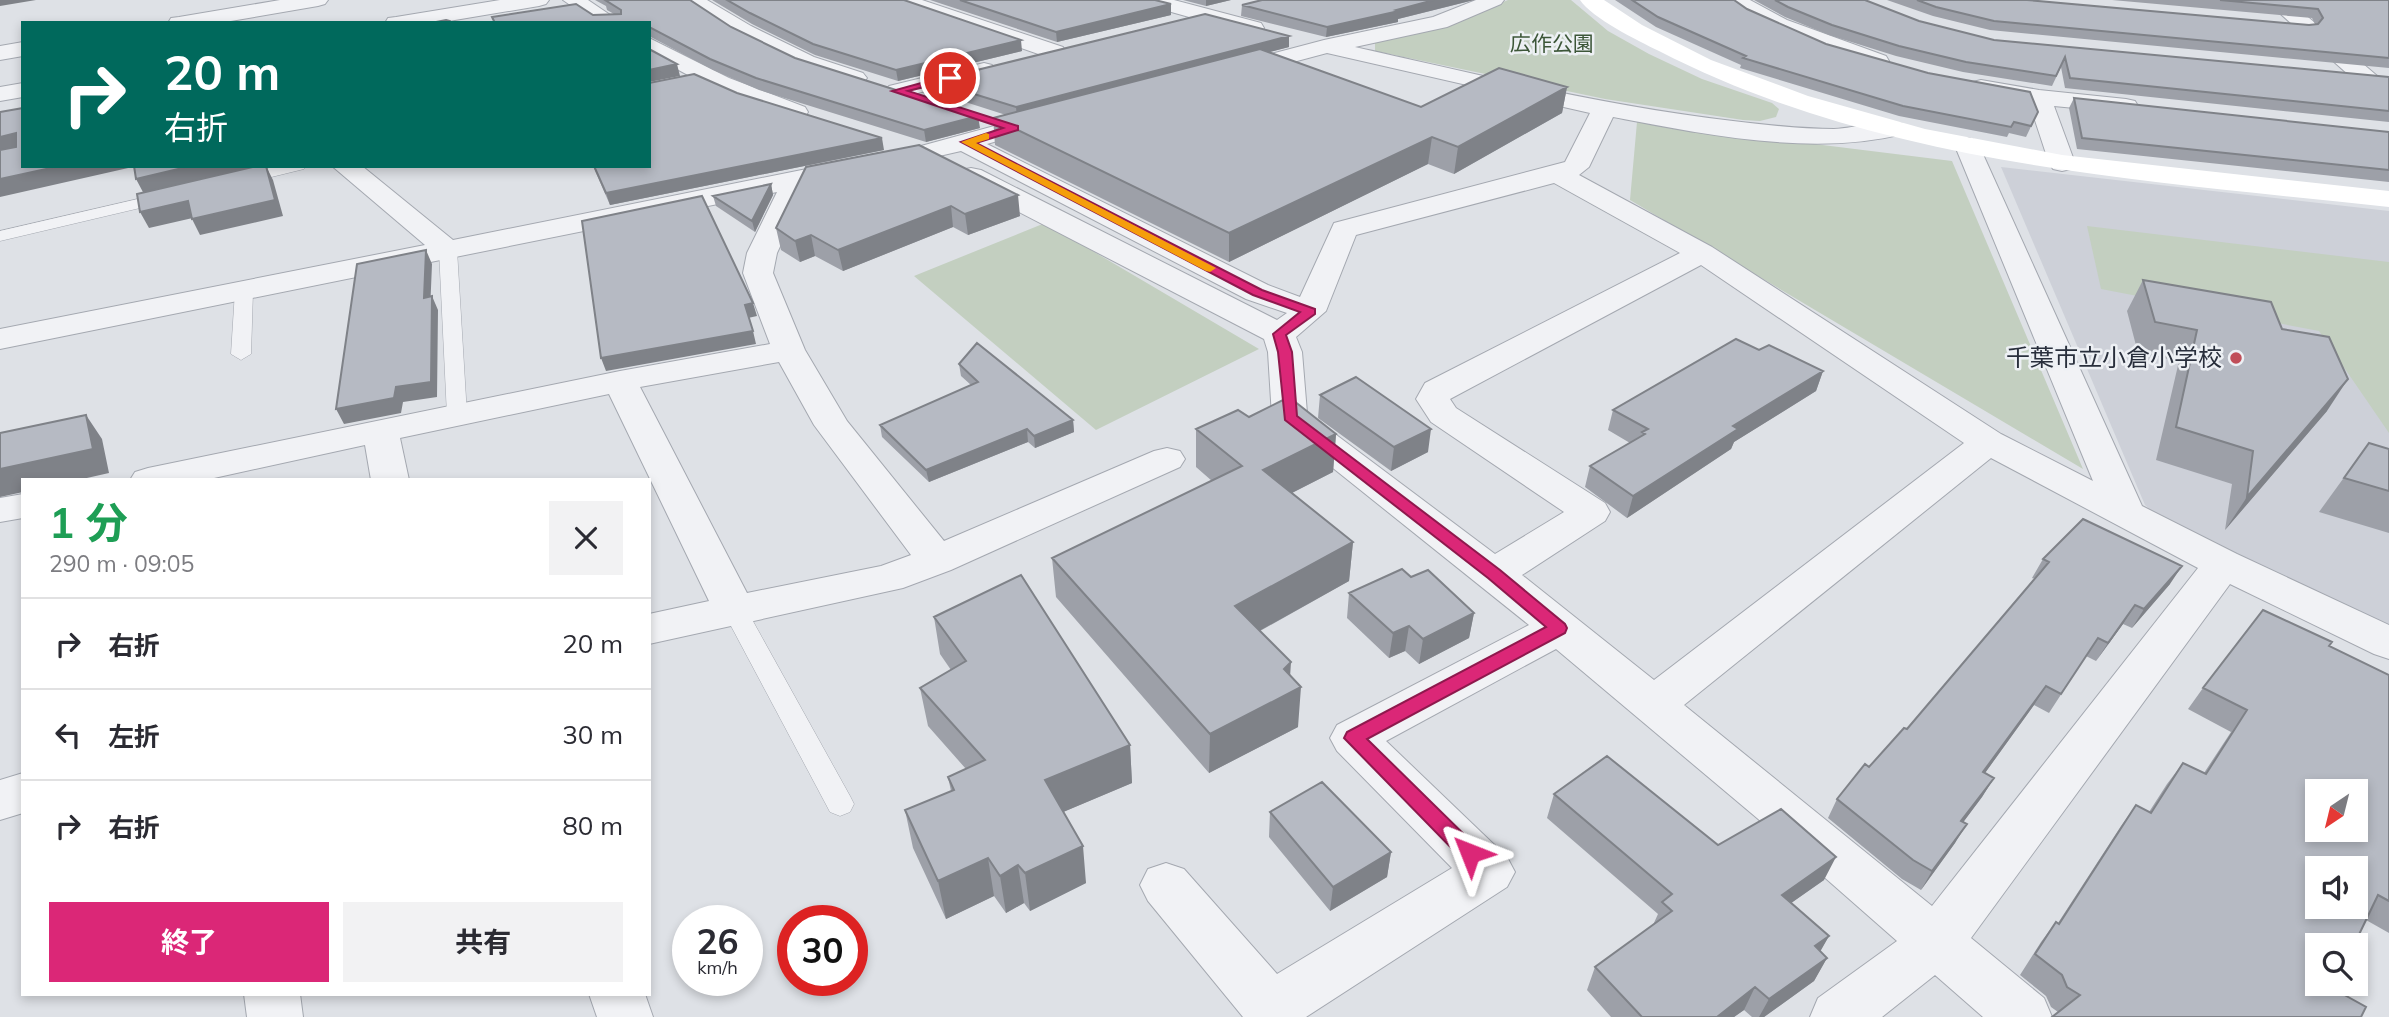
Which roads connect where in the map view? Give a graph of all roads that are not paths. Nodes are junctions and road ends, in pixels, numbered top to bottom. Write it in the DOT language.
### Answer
graph roads {
  1 [pos="318,0"];
  2 [pos="538,0"];
  3 [pos="573,0"];
  4 [pos="902,0"];
  5 [pos="1150,0"];
  6 [pos="1494,0"];
  7 [pos="1590,0"];
  8 [pos="1735,0"];
  9 [pos="2275,0"];
  10 [pos="741,2"];
  11 [pos="1255,3"];
  12 [pos="700,5"];
  13 [pos="226,13"];
  14 [pos="1205,16"];
  15 [pos="188,21"];
  16 [pos="408,21"];
  17 [pos="608,21"];
  18 [pos="2277,24"];
  19 [pos="1164,26"];
  20 [pos="2304,26"];
  21 [pos="1083,46"];
  22 [pos="651,47"];
  23 [pos="1324,47"];
  24 [pos="21,49"];
  25 [pos="1055,52"];
  26 [pos="0,53"];
  27 [pos="1900,58"];
  28 [pos="2324,72"];
  29 [pos="2364,76"];
  30 [pos="1210,77"];
  31 [pos="2389,78"];
  32 [pos="1959,82"];
  33 [pos="21,90"];
  34 [pos="897,91"];
  35 [pos="0,94"];
  36 [pos="2039,97"];
  37 [pos="2389,98"];
  38 [pos="936,103"];
  39 [pos="1605,108"];
  40 [pos="2147,108"];
  41 [pos="1066,114"];
  42 [pos="812,117"];
  43 [pos="971,129"];
  44 [pos="1894,130"];
  45 [pos="875,137"];
  46 [pos="1968,146"];
  47 [pos="926,153"];
  48 [pos="2062,163"];
  49 [pos="290,168"];
  50 [pos="347,168"];
  51 [pos="1558,174"];
  52 [pos="797,180"];
  53 [pos="216,186"];
  54 [pos="189,192"];
  55 [pos="2389,198"];
  56 [pos="0,236"];
  57 [pos="449,250"];
  58 [pos="1702,253"];
  59 [pos="244,290"];
  60 [pos="1295,323"];
  61 [pos="0,339"];
  62 [pos="789,350"];
  63 [pos="241,354"];
  64 [pos="620,381"];
  65 [pos="457,415"];
  66 [pos="381,431"];
  67 [pos="1988,442"];
  68 [pos="1167,459"];
  69 [pos="195,475"];
  70 [pos="167,478"];
  71 [pos="390,478"];
  72 [pos="21,506"];
  73 [pos="0,510"];
  74 [pos="2126,512"];
  75 [pos="937,560"];
  76 [pos="2223,564"];
  77 [pos="1494,574"];
  78 [pos="735,611"];
  79 [pos="1559,628"];
  80 [pos="651,629"];
  81 [pos="2389,643"];
  82 [pos="1653,705"];
  83 [pos="21,794"];
  84 [pos="0,800"];
  85 [pos="840,804"];
  86 [pos="1166,885"];
  87 [pos="1936,943"];
  88 [pos="272,996"];
  89 [pos="618,996"];
  90 [pos="275,1017"];
  91 [pos="625,1017"];
  92 [pos="1838,1017"];
  93 [pos="2024,1017"];
  1 -- 13 [label="street"];
  2 -- 16 [label="street"];
  3 -- 17 [label="street"];
  4 -- 25 [label="street"];
  5 -- 14 [label="street"];
  6 -- 23 [label="street"];
  7 -- 44 [label="street"];
  8 -- 27 [label="street"];
  9 -- 20 [label="street"];
  10 -- 12 [label="street"];
  11 -- 14 [label="street"];
  12 -- 34 [label="street"];
  13 -- 15 [label="street"];
  14 -- 19 [label="street"];
  14 -- 23 [label="street"];
  18 -- 20 [label="street"];
  20 -- 29 [label="street"];
  21 -- 25 [label="street"];
  22 -- 42 [label="street"];
  23 -- 30 [label="street"];
  23 -- 39 [label="street"];
  24 -- 26 [label="street"];
  25 -- 34 [label="street"];
  28 -- 29 [label="street"];
  29 -- 31 [label="street"];
  29 -- 37 [label="street"];
  32 -- 36 [label="street"];
  33 -- 35 [label="street"];
  34 -- 38 [label="street"];
  36 -- 40 [label="street"];
  36 -- 48 [label="street"];
  39 -- 44 [label="street"];
  39 -- 51 [label="street"];
  41 -- 43 [label="street"];
  43 -- 47 [label="street"];
  43 -- 60 [label="street"];
  44 -- 46 [label="street"];
  45 -- 47 [label="street"];
  46 -- 48 [label="street"];
  46 -- 74 [label="street"];
  47 -- 52 [label="street"];
  47 -- 60 [label="street"];
  48 -- 55 [label="street"];
  49 -- 53 [label="lane"];
  50 -- 57 [label="street"];
  51 -- 58 [label="street"];
  51 -- 60 [label="street"];
  52 -- 57 [label="street"];
  52 -- 62 [label="street"];
  54 -- 56 [label="lane"];
  57 -- 59 [label="street"];
  57 -- 65 [label="lane"];
  58 -- 67 [label="street"];
  58 -- 77 [label="street"];
  59 -- 61 [label="street"];
  59 -- 63 [label="lane"];
  60 -- 77 [label="street"];
  62 -- 64 [label="street"];
  62 -- 75 [label="street"];
  64 -- 65 [label="street"];
  64 -- 78 [label="street"];
  65 -- 66 [label="street"];
  66 -- 69 [label="street"];
  66 -- 71 [label="street"];
  67 -- 74 [label="street"];
  67 -- 82 [label="street"];
  68 -- 75 [label="street"];
  69 -- 70 [label="street"];
  72 -- 73 [label="street"];
  74 -- 76 [label="street"];
  75 -- 78 [label="street"];
  76 -- 81 [label="street"];
  76 -- 87 [label="street"];
  77 -- 79 [label="street"];
  78 -- 80 [label="street"];
  78 -- 85 [label="lane"];
  79 -- 82 [label="street"];
  79 -- 86 [label="street"];
  82 -- 87 [label="street"];
  83 -- 84 [label="street"];
  87 -- 92 [label="street"];
  87 -- 93 [label="street"];
  88 -- 90 [label="street"];
  89 -- 91 [label="street"];
}
